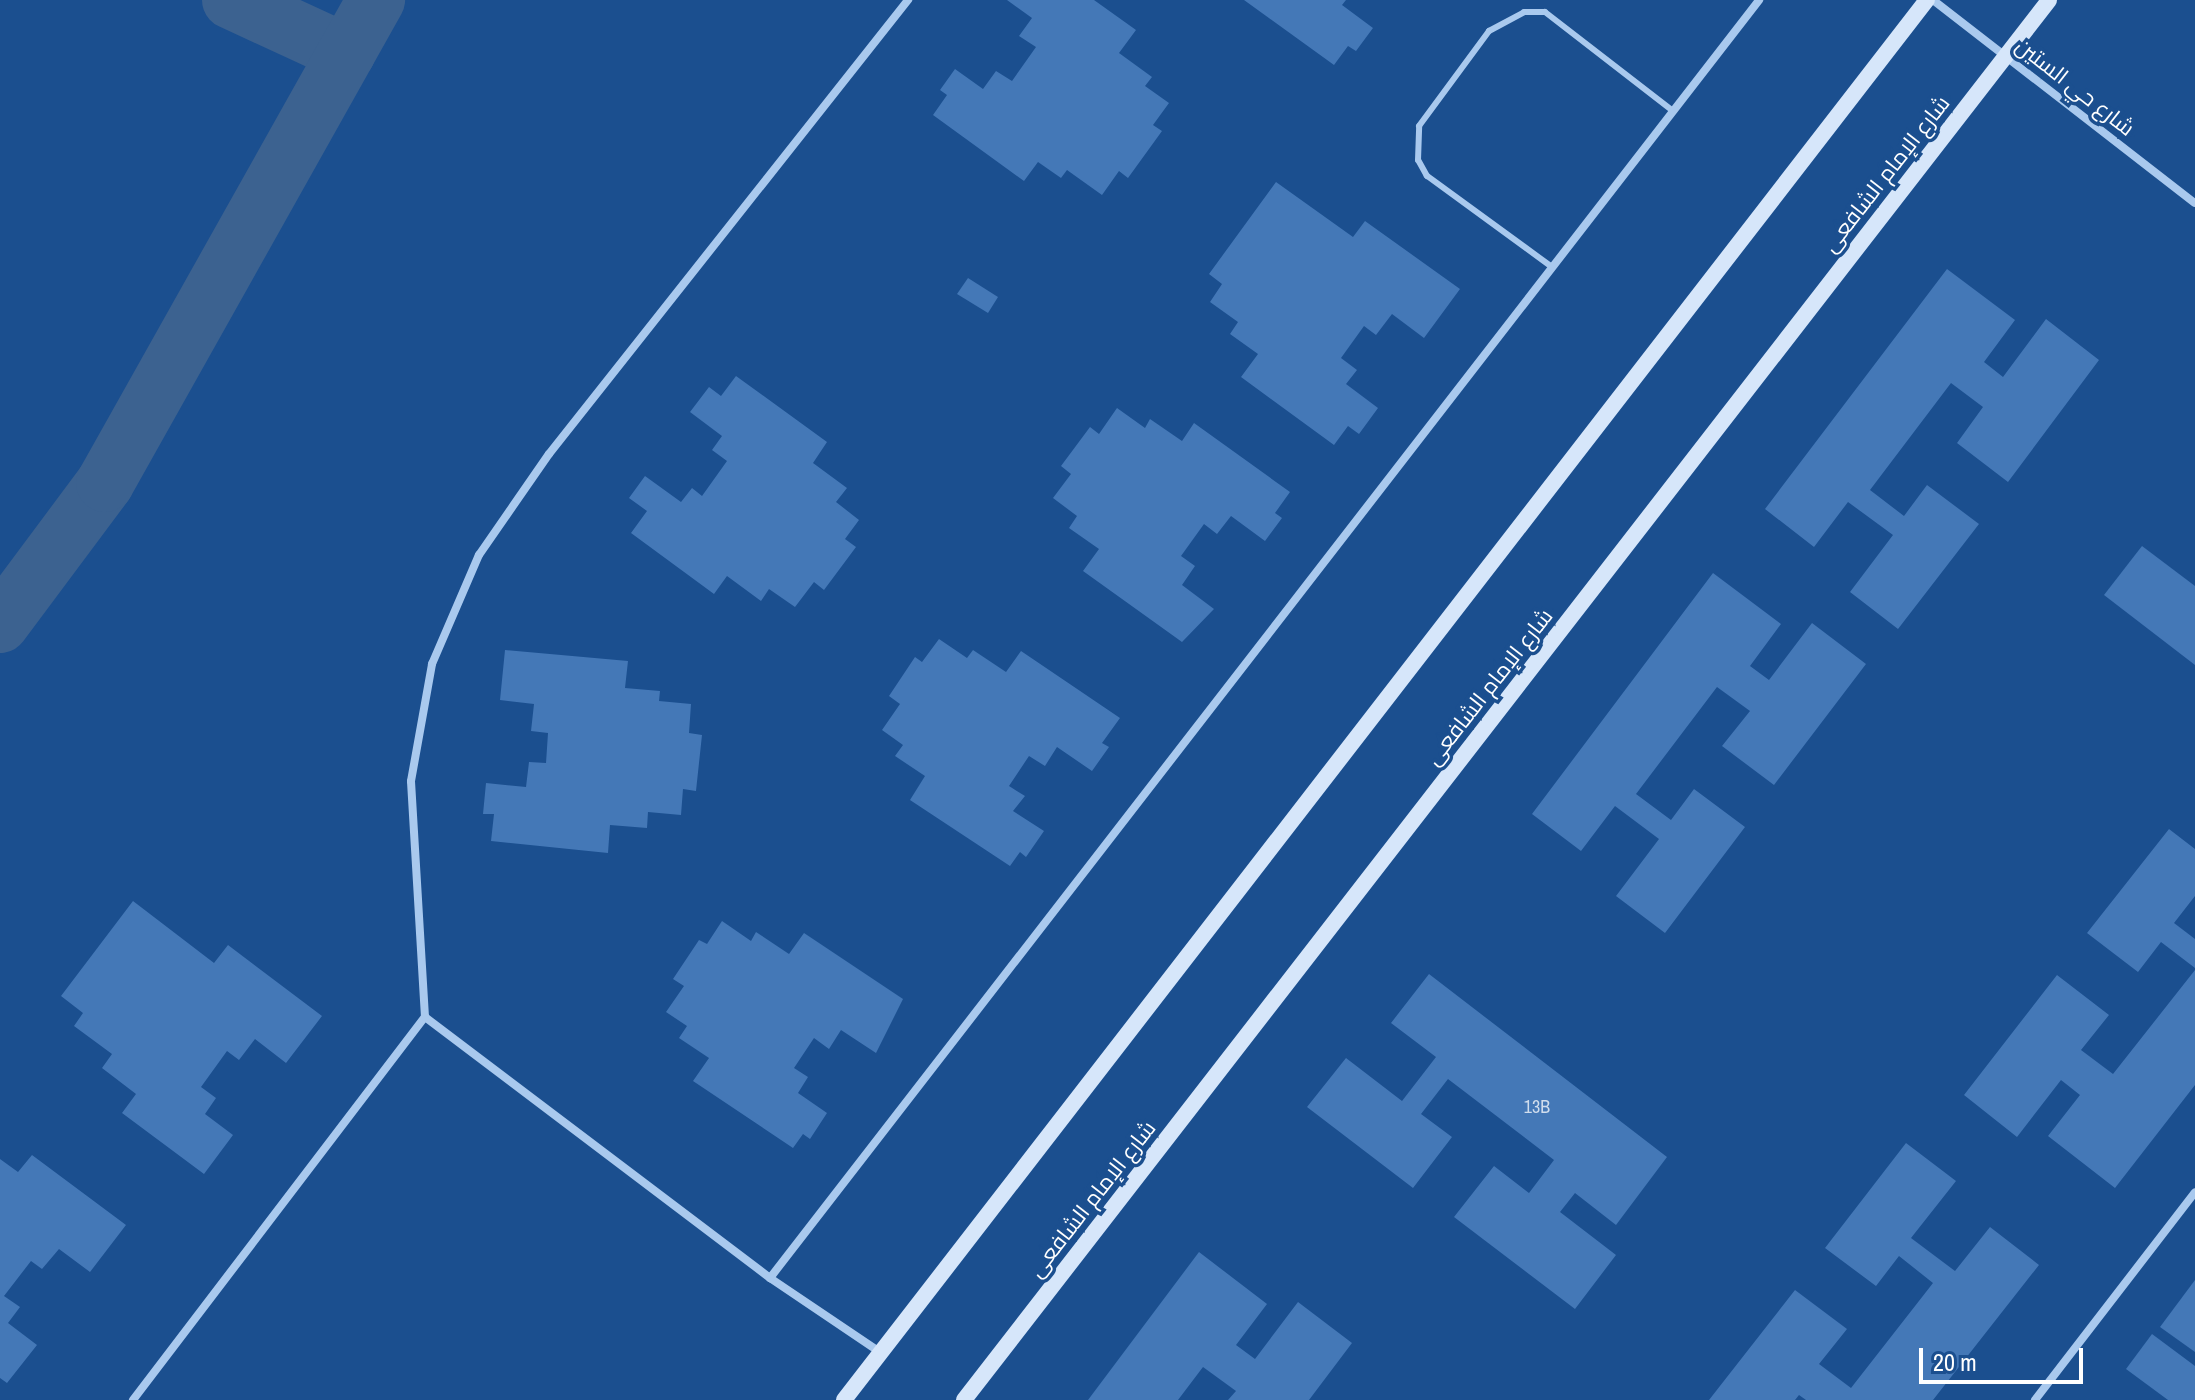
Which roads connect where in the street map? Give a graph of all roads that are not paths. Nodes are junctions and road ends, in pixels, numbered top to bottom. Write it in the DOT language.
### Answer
graph roads {
  1 [pos="908,0"];
  2 [pos="1759,0"];
  3 [pos="1930,0"];
  4 [pos="2049,0"];
  5 [pos="2005,56"];
  6 [pos="1673,111"];
  7 [pos="2195,203"];
  8 [pos="1552,267"];
  9 [pos="425,1017"];
  10 [pos="2195,1192"];
  11 [pos="770,1278"];
  12 [pos="881,1353"];
  13 [pos="133,1400"];
  14 [pos="844,1400"];
  15 [pos="964,1400"];
  16 [pos="2035,1400"];
  1 -- 9 [label="street"];
  2 -- 6 [label="street"];
  3 -- 5 [label="street, شارع حي الستين"];
  3 -- 12 [label="main road"];
  4 -- 5 [label="main road, شارع الإمام الشافعى"];
  5 -- 7 [label="street, شارع حي الستين"];
  5 -- 15 [label="main road, شارع الإمام الشافعى"];
  6 -- 8 [label="street"];
  6 -- 8 [label="lane"];
  8 -- 11 [label="street"];
  9 -- 11 [label="street"];
  9 -- 13 [label="street"];
  10 -- 16 [label="street"];
  11 -- 12 [label="street"];
  12 -- 14 [label="main road"];
}
